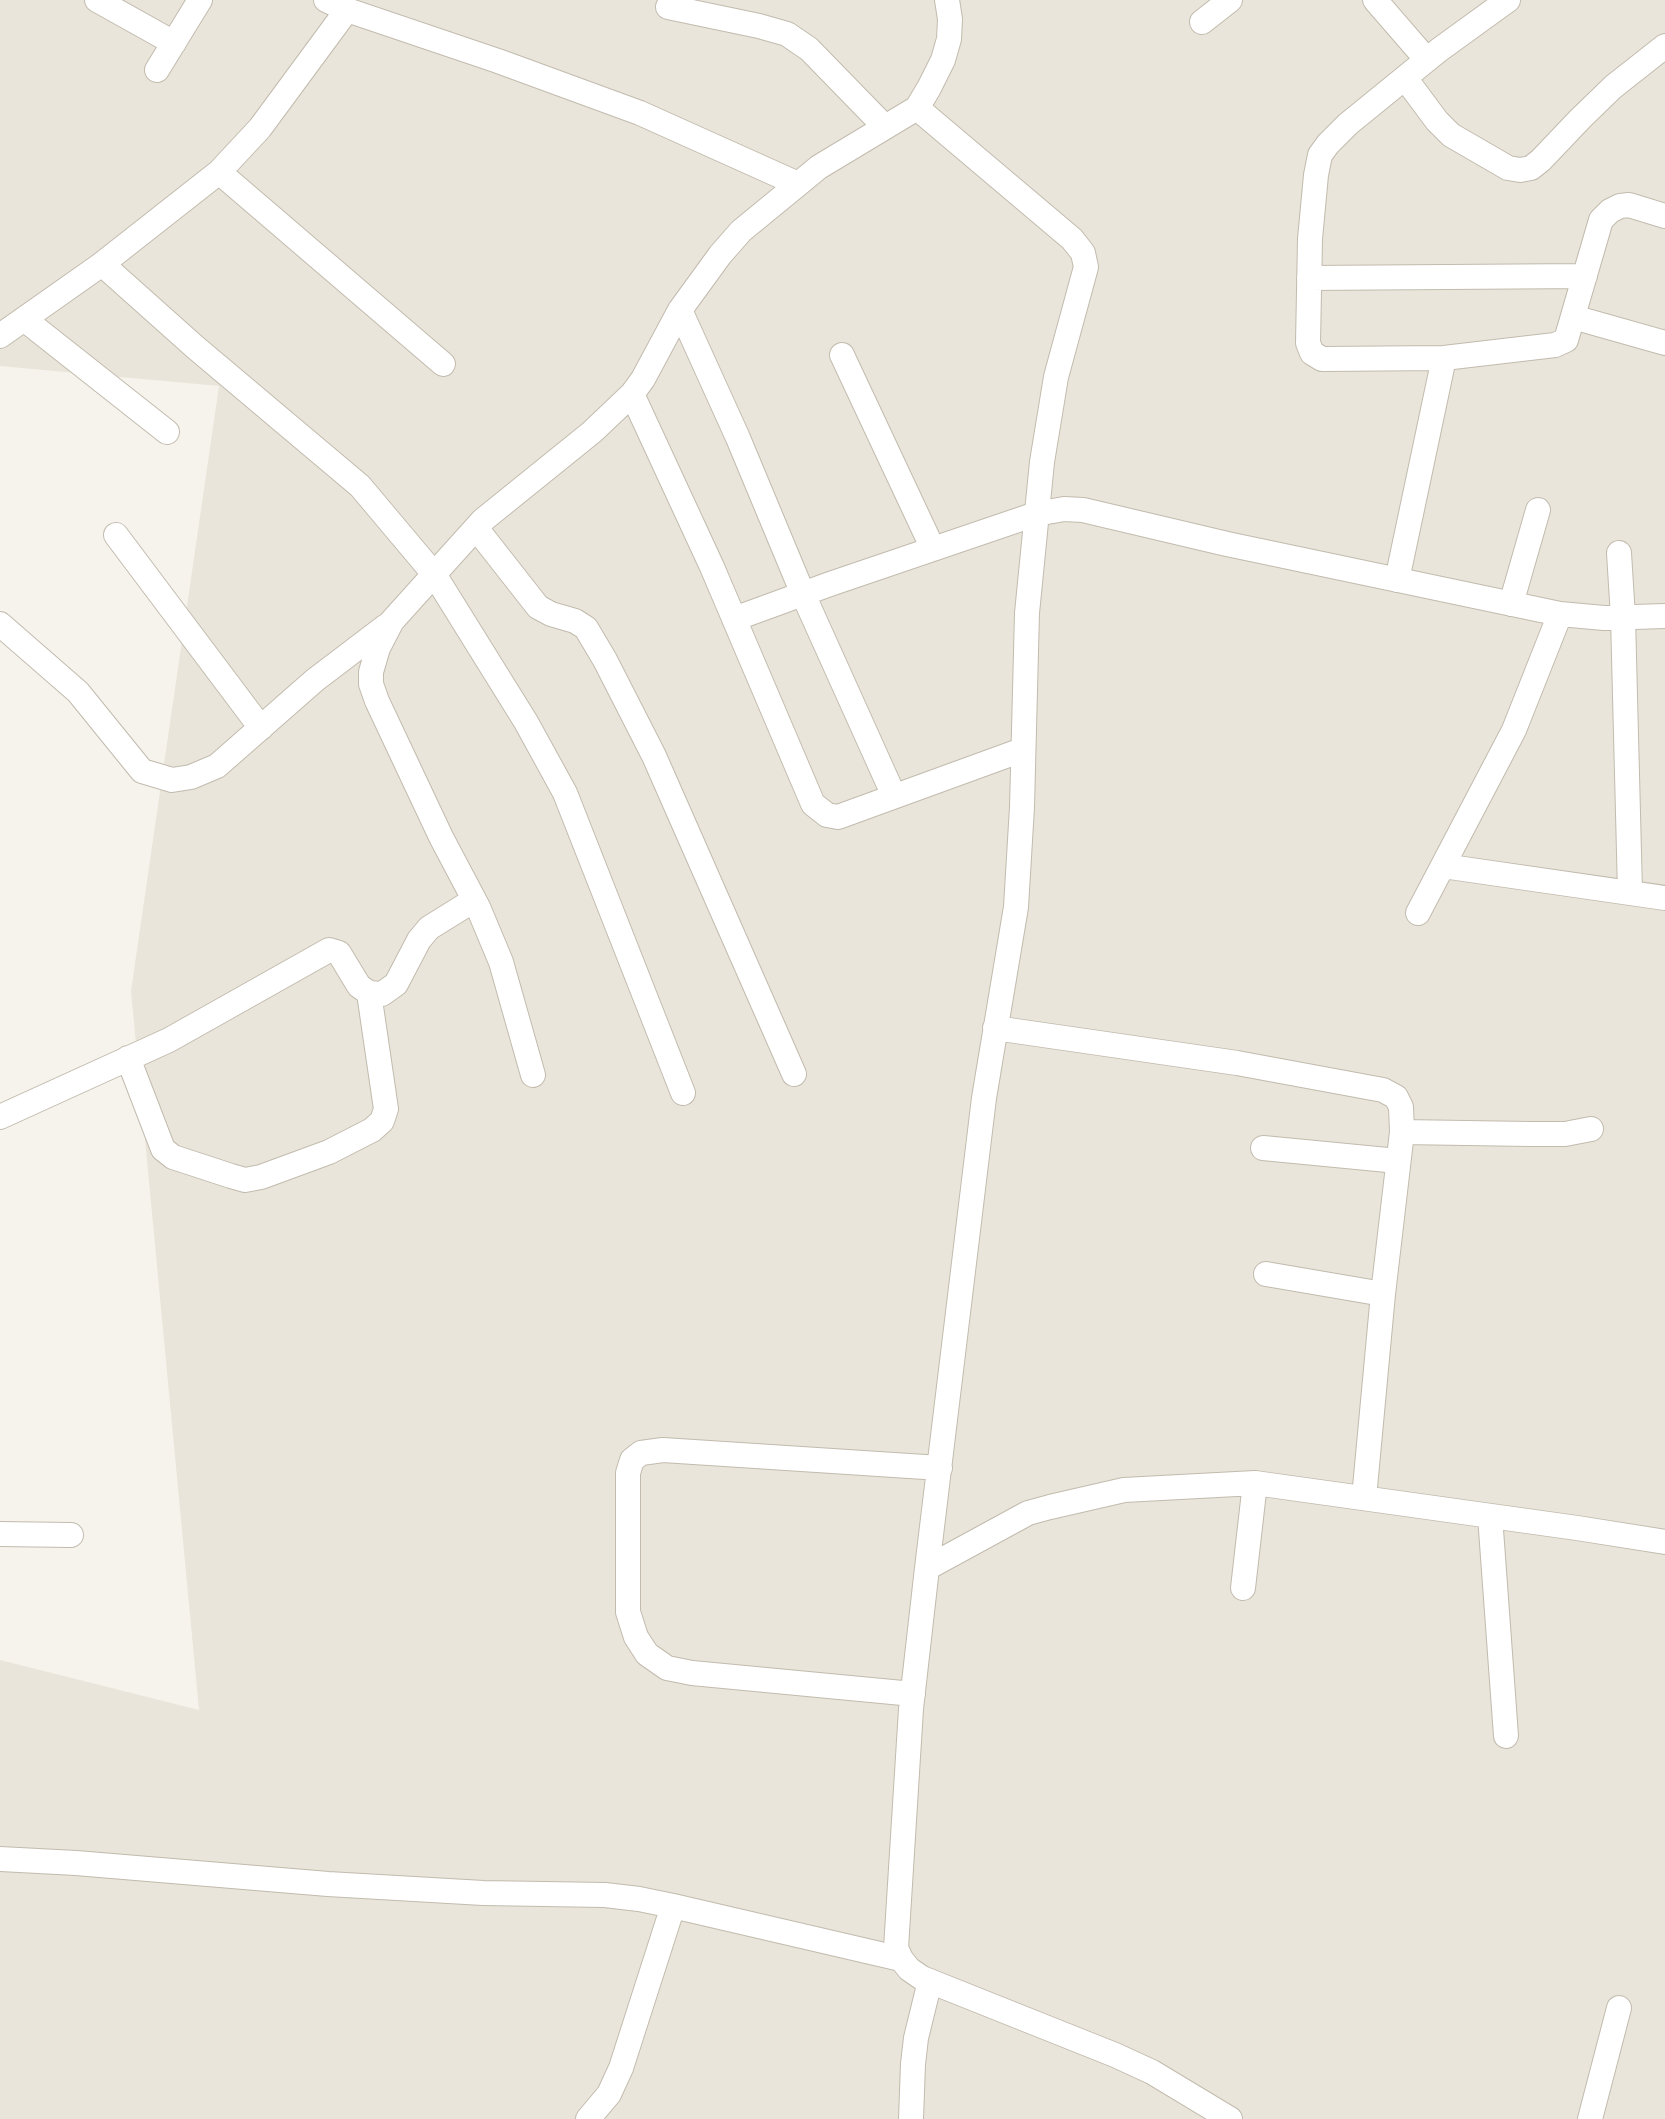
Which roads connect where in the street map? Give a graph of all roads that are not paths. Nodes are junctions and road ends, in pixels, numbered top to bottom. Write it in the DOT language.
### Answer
graph roads {
  1 [pos="97,0"];
  2 [pos="200,0"];
  3 [pos="947,0"];
  4 [pos="1230,0"];
  5 [pos="1375,0"];
  6 [pos="1508,0"];
  7 [pos="336,5"];
  8 [pos="668,8"];
  9 [pos="1202,22"];
  10 [pos="174,43"];
  11 [pos="1665,46"];
  12 [pos="1427,60"];
  13 [pos="157,70"];
  14 [pos="1405,78"];
  15 [pos="917,108"];
  16 [pos="886,127"];
  17 [pos="219,172"];
  18 [pos="799,184"];
  19 [pos="1665,216"];
  20 [pos="102,264"];
  21 [pos="1585,276"];
  22 [pos="1309,278"];
  23 [pos="680,310"];
  24 [pos="1573,317"];
  25 [pos="24,319"];
  26 [pos="0,336"];
  27 [pos="1665,343"];
  28 [pos="842,355"];
  29 [pos="1444,358"];
  30 [pos="443,364"];
  31 [pos="632,394"];
  32 [pos="167,432"];
  33 [pos="1538,510"];
  34 [pos="1037,514"];
  35 [pos="476,528"];
  36 [pos="116,535"];
  37 [pos="933,549"];
  38 [pos="1619,553"];
  39 [pos="434,574"];
  40 [pos="1397,580"];
  41 [pos="803,594"];
  42 [pos="1511,604"];
  43 [pos="1560,614"];
  44 [pos="1665,616"];
  45 [pos="1623,617"];
  46 [pos="734,620"];
  47 [pos="392,621"];
  48 [pos="0,624"];
  49 [pos="261,728"];
  50 [pos="1022,750"];
  51 [pos="894,796"];
  52 [pos="1443,866"];
  53 [pos="1630,892"];
  54 [pos="1665,898"];
  55 [pos="474,900"];
  56 [pos="1418,913"];
  57 [pos="369,993"];
  58 [pos="995,1028"];
  59 [pos="128,1058"];
  60 [pos="793,1074"];
  61 [pos="533,1075"];
  62 [pos="683,1093"];
  63 [pos="0,1116"];
  64 [pos="1591,1129"];
  65 [pos="1402,1132"];
  66 [pos="1263,1148"];
  67 [pos="1398,1161"];
  68 [pos="1266,1274"];
  69 [pos="1383,1294"];
  70 [pos="940,1468"];
  71 [pos="1255,1483"];
  72 [pos="1364,1498"];
  73 [pos="1490,1516"];
  74 [pos="0,1534"];
  75 [pos="71,1535"];
  76 [pos="1665,1542"];
  77 [pos="927,1568"];
  78 [pos="1243,1588"];
  79 [pos="913,1695"];
  80 [pos="1506,1736"];
  81 [pos="0,1859"];
  82 [pos="673,1906"];
  83 [pos="901,1959"];
  84 [pos="930,1981"];
  85 [pos="1619,2008"];
  86 [pos="588,2119"];
  87 [pos="911,2119"];
  88 [pos="1230,2119"];
  89 [pos="1590,2119"];
  1 -- 10 [label="street"];
  2 -- 10 [label="street"];
  3 -- 15 [label="street"];
  4 -- 9 [label="street"];
  5 -- 12 [label="street"];
  6 -- 12 [label="street"];
  7 -- 17 [label="street"];
  7 -- 18 [label="street"];
  8 -- 16 [label="street"];
  10 -- 13 [label="street"];
  11 -- 14 [label="street"];
  12 -- 14 [label="street"];
  14 -- 22 [label="street"];
  15 -- 16 [label="street"];
  15 -- 34 [label="street"];
  16 -- 18 [label="street"];
  17 -- 20 [label="street"];
  17 -- 30 [label="street"];
  18 -- 23 [label="street"];
  19 -- 21 [label="street"];
  20 -- 25 [label="street"];
  20 -- 39 [label="street"];
  21 -- 22 [label="street"];
  21 -- 24 [label="street"];
  22 -- 29 [label="street"];
  23 -- 31 [label="street"];
  23 -- 41 [label="street"];
  24 -- 27 [label="street"];
  24 -- 29 [label="street"];
  25 -- 26 [label="street"];
  25 -- 32 [label="street"];
  28 -- 37 [label="street"];
  29 -- 40 [label="street"];
  31 -- 35 [label="street"];
  31 -- 46 [label="street"];
  33 -- 42 [label="street"];
  34 -- 37 [label="street"];
  34 -- 40 [label="street"];
  34 -- 50 [label="street"];
  35 -- 39 [label="street"];
  35 -- 60 [label="street"];
  36 -- 49 [label="street"];
  37 -- 41 [label="street"];
  38 -- 45 [label="street"];
  39 -- 47 [label="street"];
  39 -- 62 [label="street"];
  40 -- 42 [label="street"];
  41 -- 46 [label="street"];
  41 -- 51 [label="street"];
  42 -- 43 [label="street"];
  43 -- 45 [label="street"];
  43 -- 52 [label="street"];
  44 -- 45 [label="street"];
  45 -- 53 [label="street"];
  46 -- 51 [label="street"];
  47 -- 49 [label="street"];
  47 -- 55 [label="street"];
  48 -- 49 [label="street"];
  50 -- 51 [label="street"];
  50 -- 58 [label="street"];
  52 -- 53 [label="street"];
  52 -- 56 [label="street"];
  53 -- 54 [label="street"];
  55 -- 57 [label="street"];
  55 -- 61 [label="street"];
  57 -- 59 [label="street"];
  57 -- 59 [label="street"];
  58 -- 65 [label="street"];
  58 -- 70 [label="street"];
  59 -- 63 [label="street"];
  64 -- 65 [label="street"];
  65 -- 67 [label="street"];
  66 -- 67 [label="street"];
  67 -- 69 [label="street"];
  68 -- 69 [label="street"];
  69 -- 72 [label="street"];
  70 -- 77 [label="street"];
  70 -- 79 [label="street"];
  71 -- 72 [label="street"];
  71 -- 77 [label="street"];
  71 -- 78 [label="street"];
  72 -- 73 [label="street"];
  73 -- 76 [label="street"];
  73 -- 80 [label="street"];
  74 -- 75 [label="street"];
  77 -- 79 [label="street"];
  79 -- 83 [label="street"];
  81 -- 82 [label="street"];
  82 -- 83 [label="street"];
  82 -- 86 [label="street"];
  83 -- 84 [label="street"];
  84 -- 87 [label="street"];
  84 -- 88 [label="street"];
  85 -- 89 [label="street"];
}
